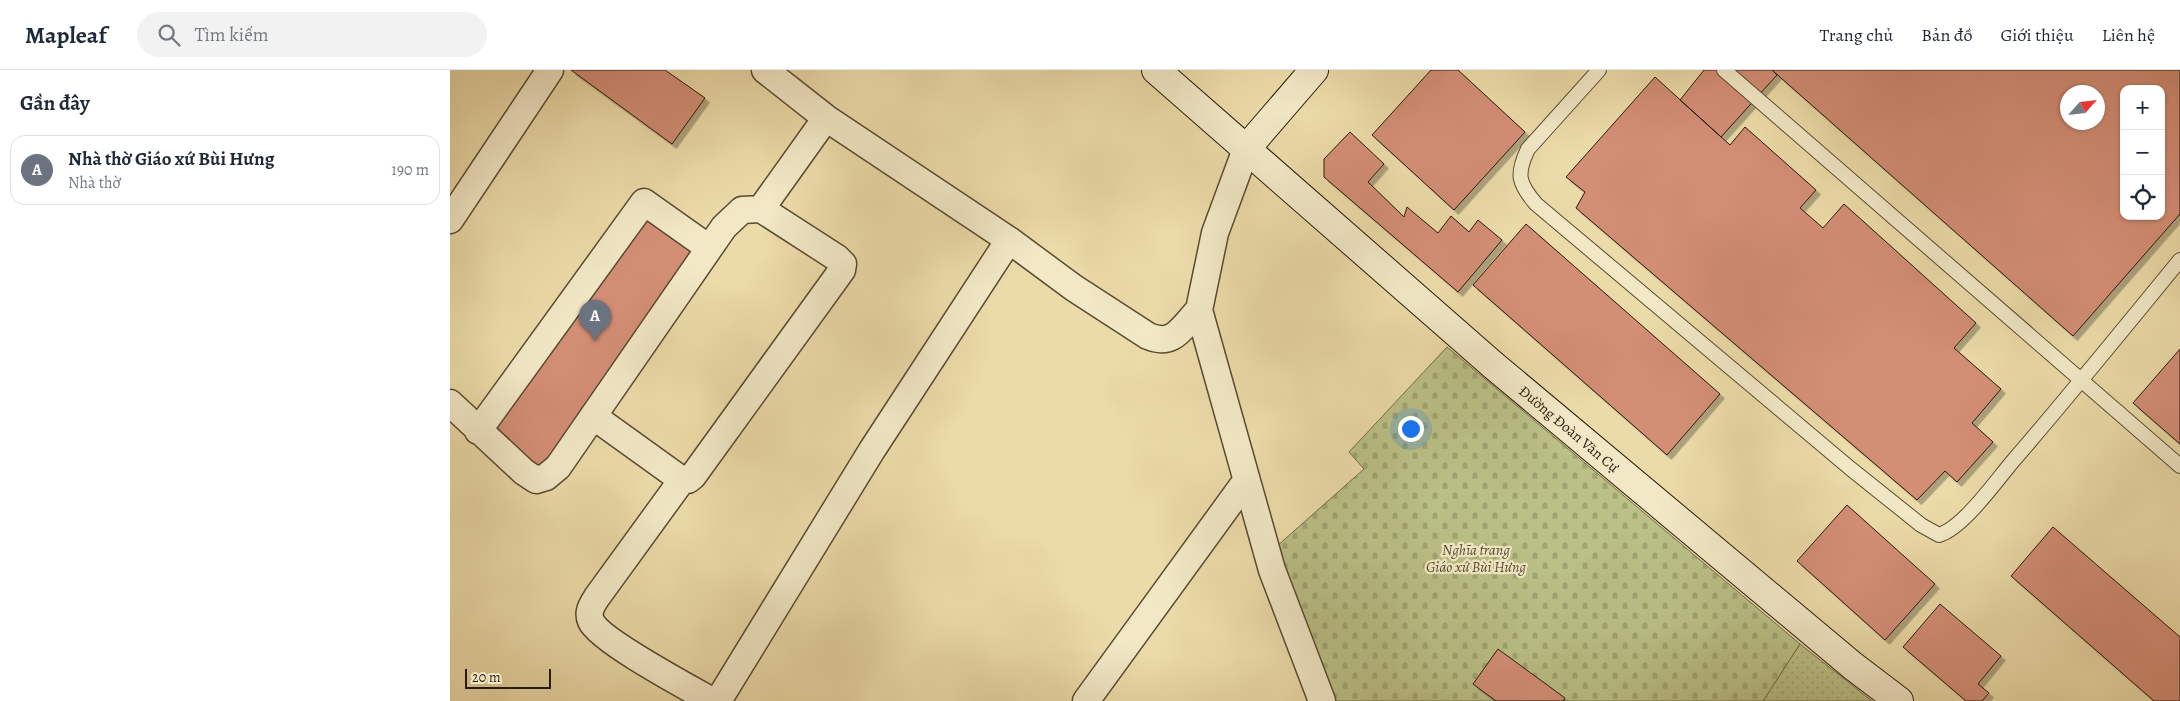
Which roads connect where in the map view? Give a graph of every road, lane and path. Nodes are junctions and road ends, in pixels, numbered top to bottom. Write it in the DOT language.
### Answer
graph roads {
  1 [pos="550,70"];
  2 [pos="765,70"];
  3 [pos="1156,70"];
  4 [pos="1314,70"];
  5 [pos="1599,70"];
  6 [pos="1724,70"];
  7 [pos="826,118"];
  8 [pos="1246,149"];
  9 [pos="761,209"];
  10 [pos="450,220"];
  11 [pos="1009,240"];
  12 [pos="709,248"];
  13 [pos="2180,260"];
  14 [pos="1199,310"];
  15 [pos="2081,382"];
  16 [pos="450,403"];
  17 [pos="593,416"];
  18 [pos="478,431"];
  19 [pos="2180,466"];
  20 [pos="682,480"];
  21 [pos="1246,481"];
  22 [pos="712,701"];
  23 [pos="718,701"];
  24 [pos="1086,701"];
  25 [pos="1322,701"];
  26 [pos="1899,701"];
  1 -- 10 [label="street"];
  2 -- 7 [label="street"];
  3 -- 8 [label="street, Đường Đoàn Văn Cự"];
  4 -- 8 [label="street"];
  5 -- 15 [label="lane"];
  6 -- 15 [label="lane"];
  7 -- 9 [label="street"];
  7 -- 11 [label="street"];
  8 -- 14 [label="street"];
  8 -- 26 [label="street, Đường Đoàn Văn Cự"];
  9 -- 12 [label="street"];
  9 -- 20 [label="street"];
  11 -- 14 [label="street"];
  11 -- 23 [label="street"];
  12 -- 17 [label="street"];
  12 -- 18 [label="street"];
  13 -- 15 [label="lane"];
  14 -- 21 [label="street"];
  15 -- 19 [label="lane"];
  16 -- 18 [label="street"];
  17 -- 18 [label="street"];
  17 -- 20 [label="street"];
  20 -- 22 [label="street"];
  21 -- 24 [label="street"];
  21 -- 25 [label="street"];
}
